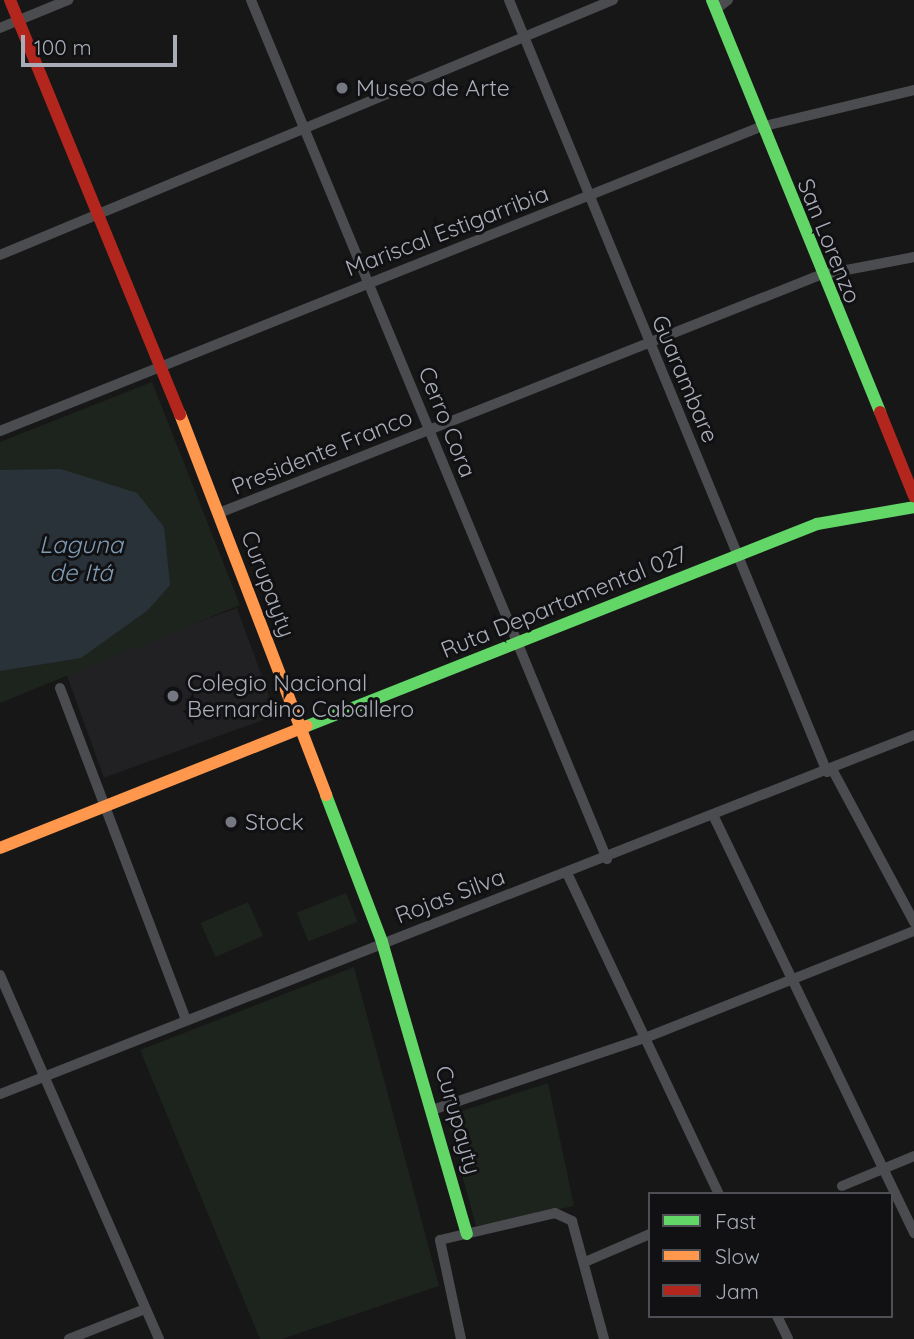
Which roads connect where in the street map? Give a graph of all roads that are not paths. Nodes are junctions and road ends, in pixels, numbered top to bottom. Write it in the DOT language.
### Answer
graph roads {
  1 [pos="10,0"];
  2 [pos="68,0"];
  3 [pos="251,0"];
  4 [pos="509,0"];
  5 [pos="613,0"];
  6 [pos="728,0"];
  7 [pos="714,5"];
  8 [pos="19,20"];
  9 [pos="0,28"];
  10 [pos="524,37"];
  11 [pos="914,90"];
  12 [pos="760,127"];
  13 [pos="303,128"];
  14 [pos="589,196"];
  15 [pos="99,214"];
  16 [pos="0,255"];
  17 [pos="914,257"];
  18 [pos="820,275"];
  19 [pos="367,283"];
  20 [pos="650,343"];
  21 [pos="162,367"];
  22 [pos="430,430"];
  23 [pos="0,431"];
  24 [pos="914,496"];
  25 [pos="914,507"];
  26 [pos="219,513"];
  27 [pos="738,555"];
  28 [pos="515,644"];
  29 [pos="60,688"];
  30 [pos="302,728"];
  31 [pos="914,735"];
  32 [pos="830,771"];
  33 [pos="105,807"];
  34 [pos="714,817"];
  35 [pos="0,848"];
  36 [pos="607,859"];
  37 [pos="567,873"];
  38 [pos="914,922"];
  39 [pos="914,931"];
  40 [pos="382,943"];
  41 [pos="0,975"];
  42 [pos="793,981"];
  43 [pos="186,1019"];
  44 [pos="645,1038"];
  45 [pos="41,1077"];
  46 [pos="0,1094"];
  47 [pos="435,1109"];
  48 [pos="914,1156"];
  49 [pos="883,1169"];
  50 [pos="842,1186"];
  51 [pos="718,1192"];
  52 [pos="914,1233"];
  53 [pos="467,1234"];
  54 [pos="648,1235"];
  55 [pos="585,1262"];
  56 [pos="145,1309"];
  57 [pos="778,1318"];
  58 [pos="69,1339"];
  59 [pos="159,1339"];
  60 [pos="461,1339"];
  61 [pos="604,1339"];
  62 [pos="788,1339"];
  1 -- 8 [label="street, Curupayty"];
  2 -- 8 [label="street"];
  3 -- 13 [label="street, Cerro Cora"];
  4 -- 10 [label="street, Guarambare"];
  5 -- 10 [label="street"];
  6 -- 7 [label="street"];
  7 -- 12 [label="street, San Lorenzo"];
  8 -- 9 [label="street"];
  8 -- 15 [label="street, Curupayty"];
  10 -- 13 [label="street"];
  10 -- 14 [label="street, Guarambare"];
  11 -- 12 [label="street, Mariscal Estigarribia"];
  12 -- 14 [label="street, Mariscal Estigarribia"];
  12 -- 18 [label="street, San Lorenzo"];
  13 -- 15 [label="street"];
  13 -- 19 [label="street, Cerro Cora"];
  14 -- 19 [label="street, Mariscal Estigarribia"];
  14 -- 20 [label="street, Guarambare"];
  15 -- 16 [label="street"];
  15 -- 21 [label="street, Curupayty"];
  17 -- 18 [label="street, Presidente Franco"];
  18 -- 20 [label="street, Presidente Franco"];
  18 -- 24 [label="street, San Lorenzo"];
  19 -- 21 [label="street, Mariscal Estigarribia"];
  19 -- 22 [label="street, Cerro Cora"];
  20 -- 22 [label="street, Presidente Franco"];
  20 -- 27 [label="street, Guarambare"];
  21 -- 23 [label="street, Mariscal Estigarribia"];
  21 -- 26 [label="street, Curupayty"];
  22 -- 26 [label="street, Presidente Franco"];
  22 -- 28 [label="street, Cerro Cora"];
  25 -- 27 [label="street, Ruta Departamental 027"];
  26 -- 30 [label="street, Curupayty"];
  27 -- 28 [label="street, Ruta Departamental 027"];
  27 -- 32 [label="street, Guarambare"];
  28 -- 30 [label="street, Ruta Departamental 027"];
  28 -- 36 [label="street, Cerro Cora"];
  29 -- 33 [label="street"];
  30 -- 33 [label="street, Ruta Departamental 027"];
  30 -- 40 [label="street, Curupayty"];
  31 -- 32 [label="street, Rojas Silva"];
  32 -- 34 [label="street, Rojas Silva"];
  32 -- 38 [label="street, Guarambare"];
  33 -- 35 [label="street, Ruta Departamental 027"];
  33 -- 43 [label="street"];
  34 -- 36 [label="street, Rojas Silva"];
  34 -- 42 [label="street"];
  36 -- 37 [label="street, Rojas Silva"];
  37 -- 40 [label="street, Rojas Silva"];
  37 -- 44 [label="street"];
  39 -- 42 [label="street"];
  40 -- 43 [label="street, Rojas Silva"];
  40 -- 47 [label="street, Curupayty"];
  41 -- 45 [label="street"];
  42 -- 44 [label="street"];
  42 -- 49 [label="street"];
  43 -- 45 [label="street, Rojas Silva"];
  44 -- 47 [label="street"];
  44 -- 51 [label="street"];
  45 -- 46 [label="street, Rojas Silva"];
  45 -- 56 [label="street"];
  47 -- 53 [label="street, Curupayty"];
  48 -- 49 [label="street"];
  49 -- 50 [label="street"];
  49 -- 52 [label="street"];
  53 -- 55 [label="street"];
  53 -- 60 [label="street"];
  54 -- 55 [label="street"];
  55 -- 61 [label="street"];
  56 -- 58 [label="street"];
  56 -- 59 [label="street"];
  57 -- 62 [label="street"];
}
